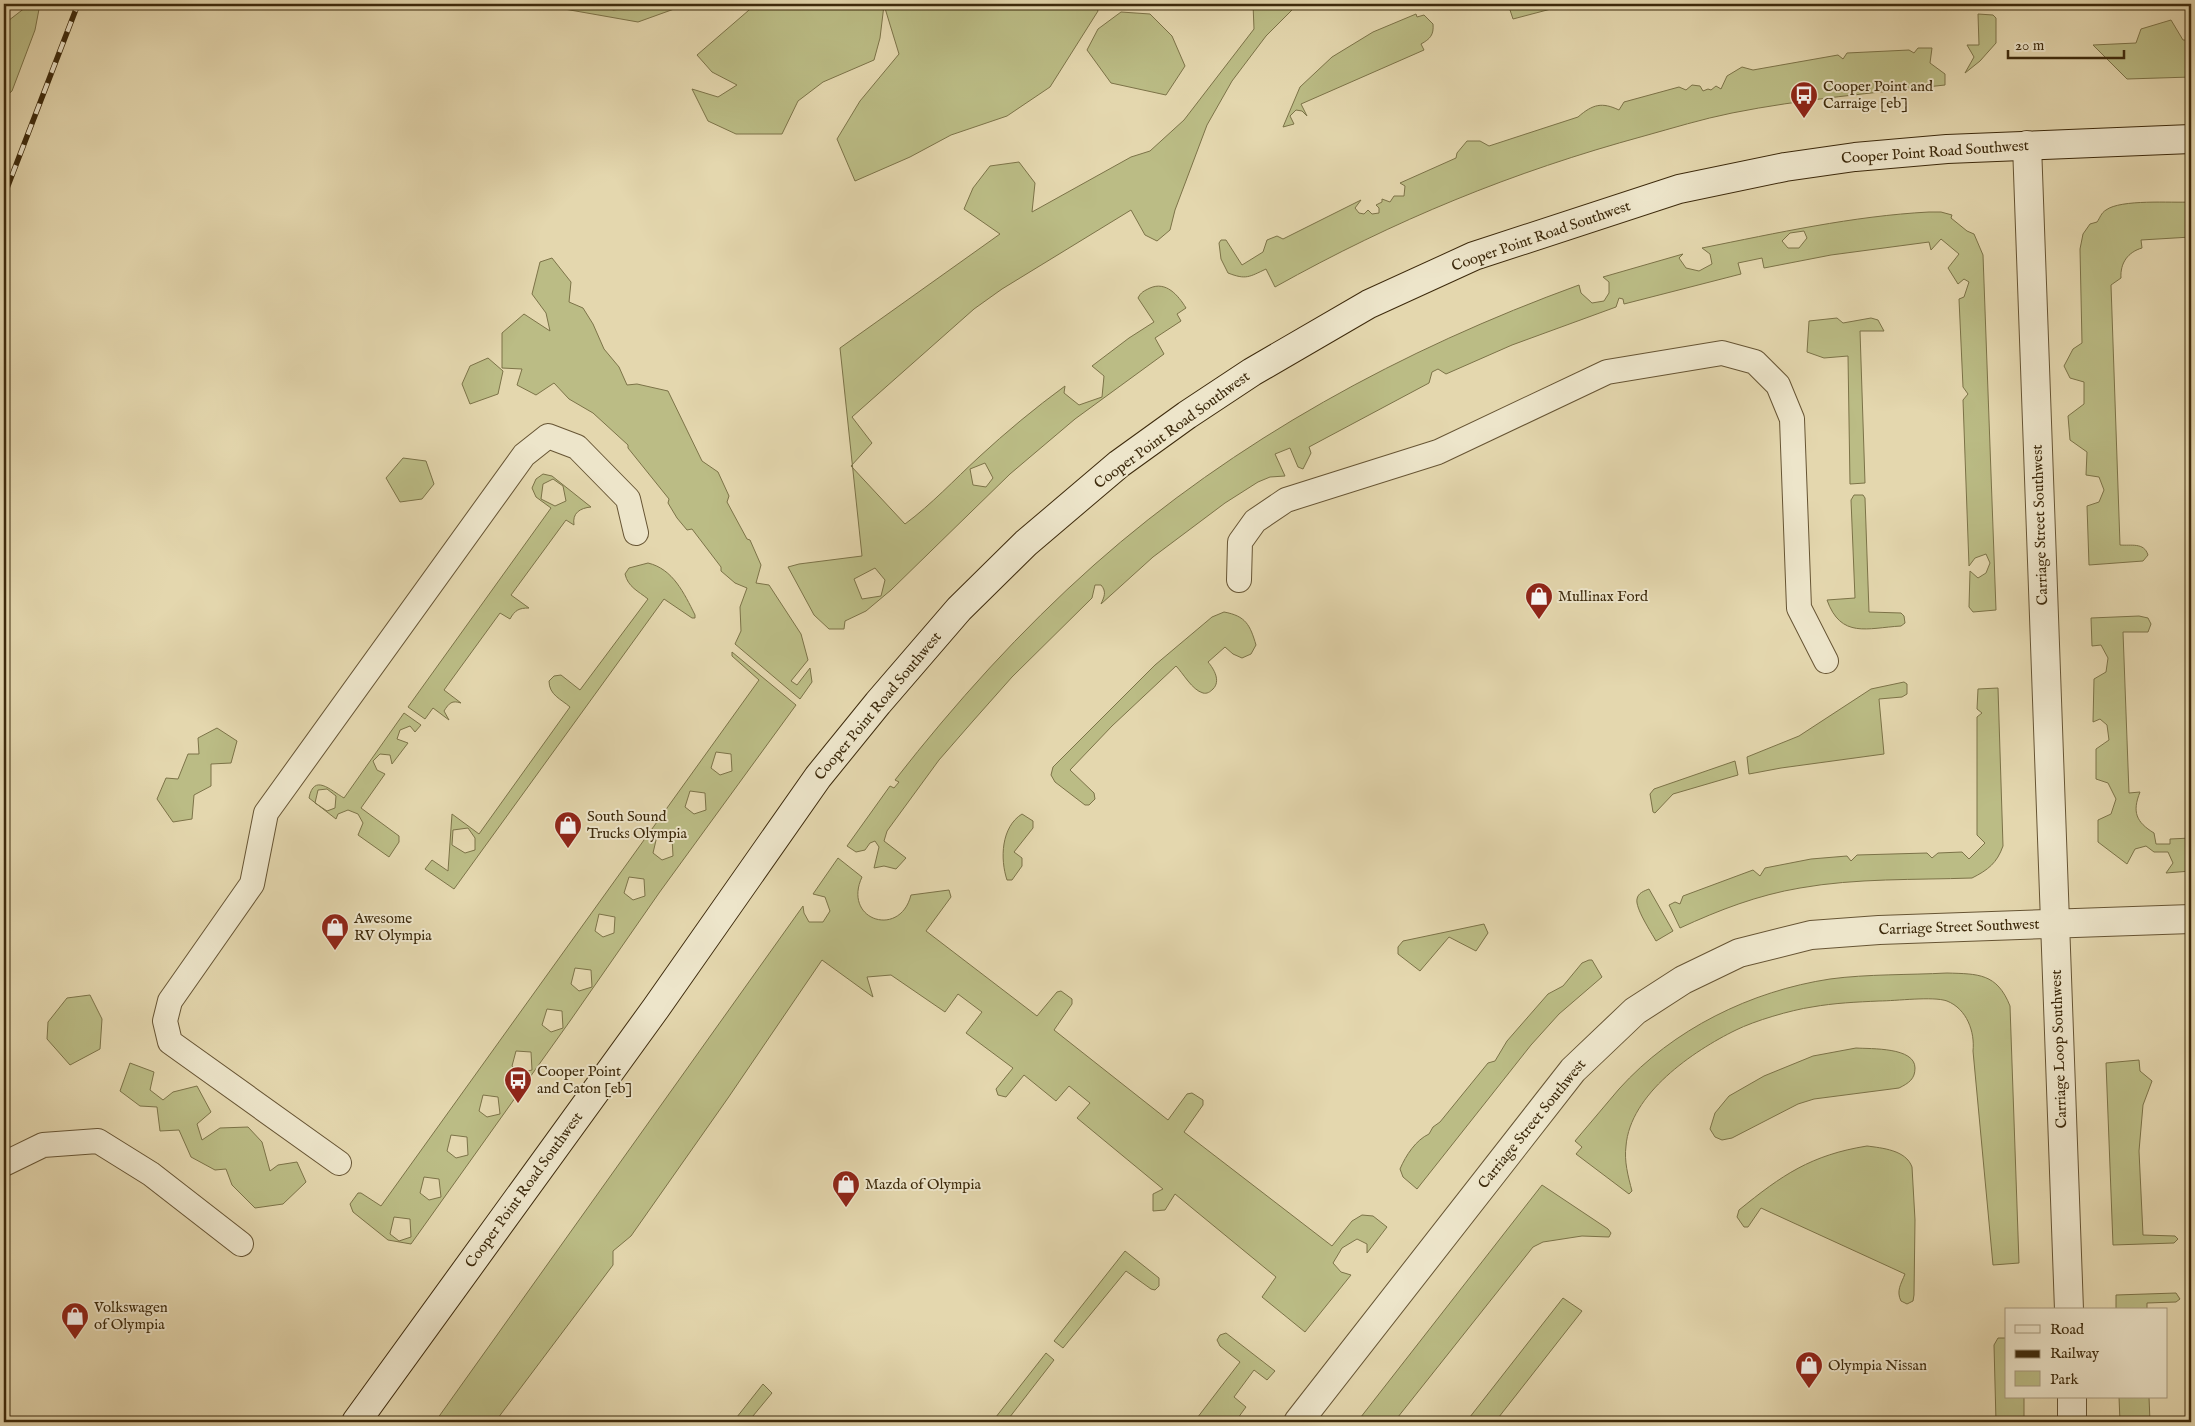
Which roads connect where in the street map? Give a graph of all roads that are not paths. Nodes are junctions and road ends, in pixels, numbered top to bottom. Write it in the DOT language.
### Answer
graph roads {
  1 [pos="2191,139"];
  2 [pos="2027,145"];
  3 [pos="636,533"];
  4 [pos="1239,580"];
  5 [pos="1826,661"];
  6 [pos="2191,919"];
  7 [pos="2055,924"];
  8 [pos="339,1163"];
  9 [pos="4,1164"];
  10 [pos="241,1244"];
  11 [pos="2069,1308"];
  12 [pos="2072,1398"];
  13 [pos="356,1422"];
  14 [pos="1298,1422"];
  15 [pos="2072,1422"];
  1 -- 2 [label="main road, Cooper Point Road Southwest"];
  2 -- 7 [label="main road, Carriage Street Southwest"];
  2 -- 13 [label="main road, Cooper Point Road Southwest"];
  3 -- 8 [label="lane"];
  4 -- 5 [label="lane"];
  6 -- 7 [label="main road"];
  7 -- 11 [label="main road, Carriage Loop Southwest"];
  7 -- 14 [label="main road, Carriage Street Southwest"];
  9 -- 10 [label="lane"];
  12 -- 15 [label="main road"];
}
